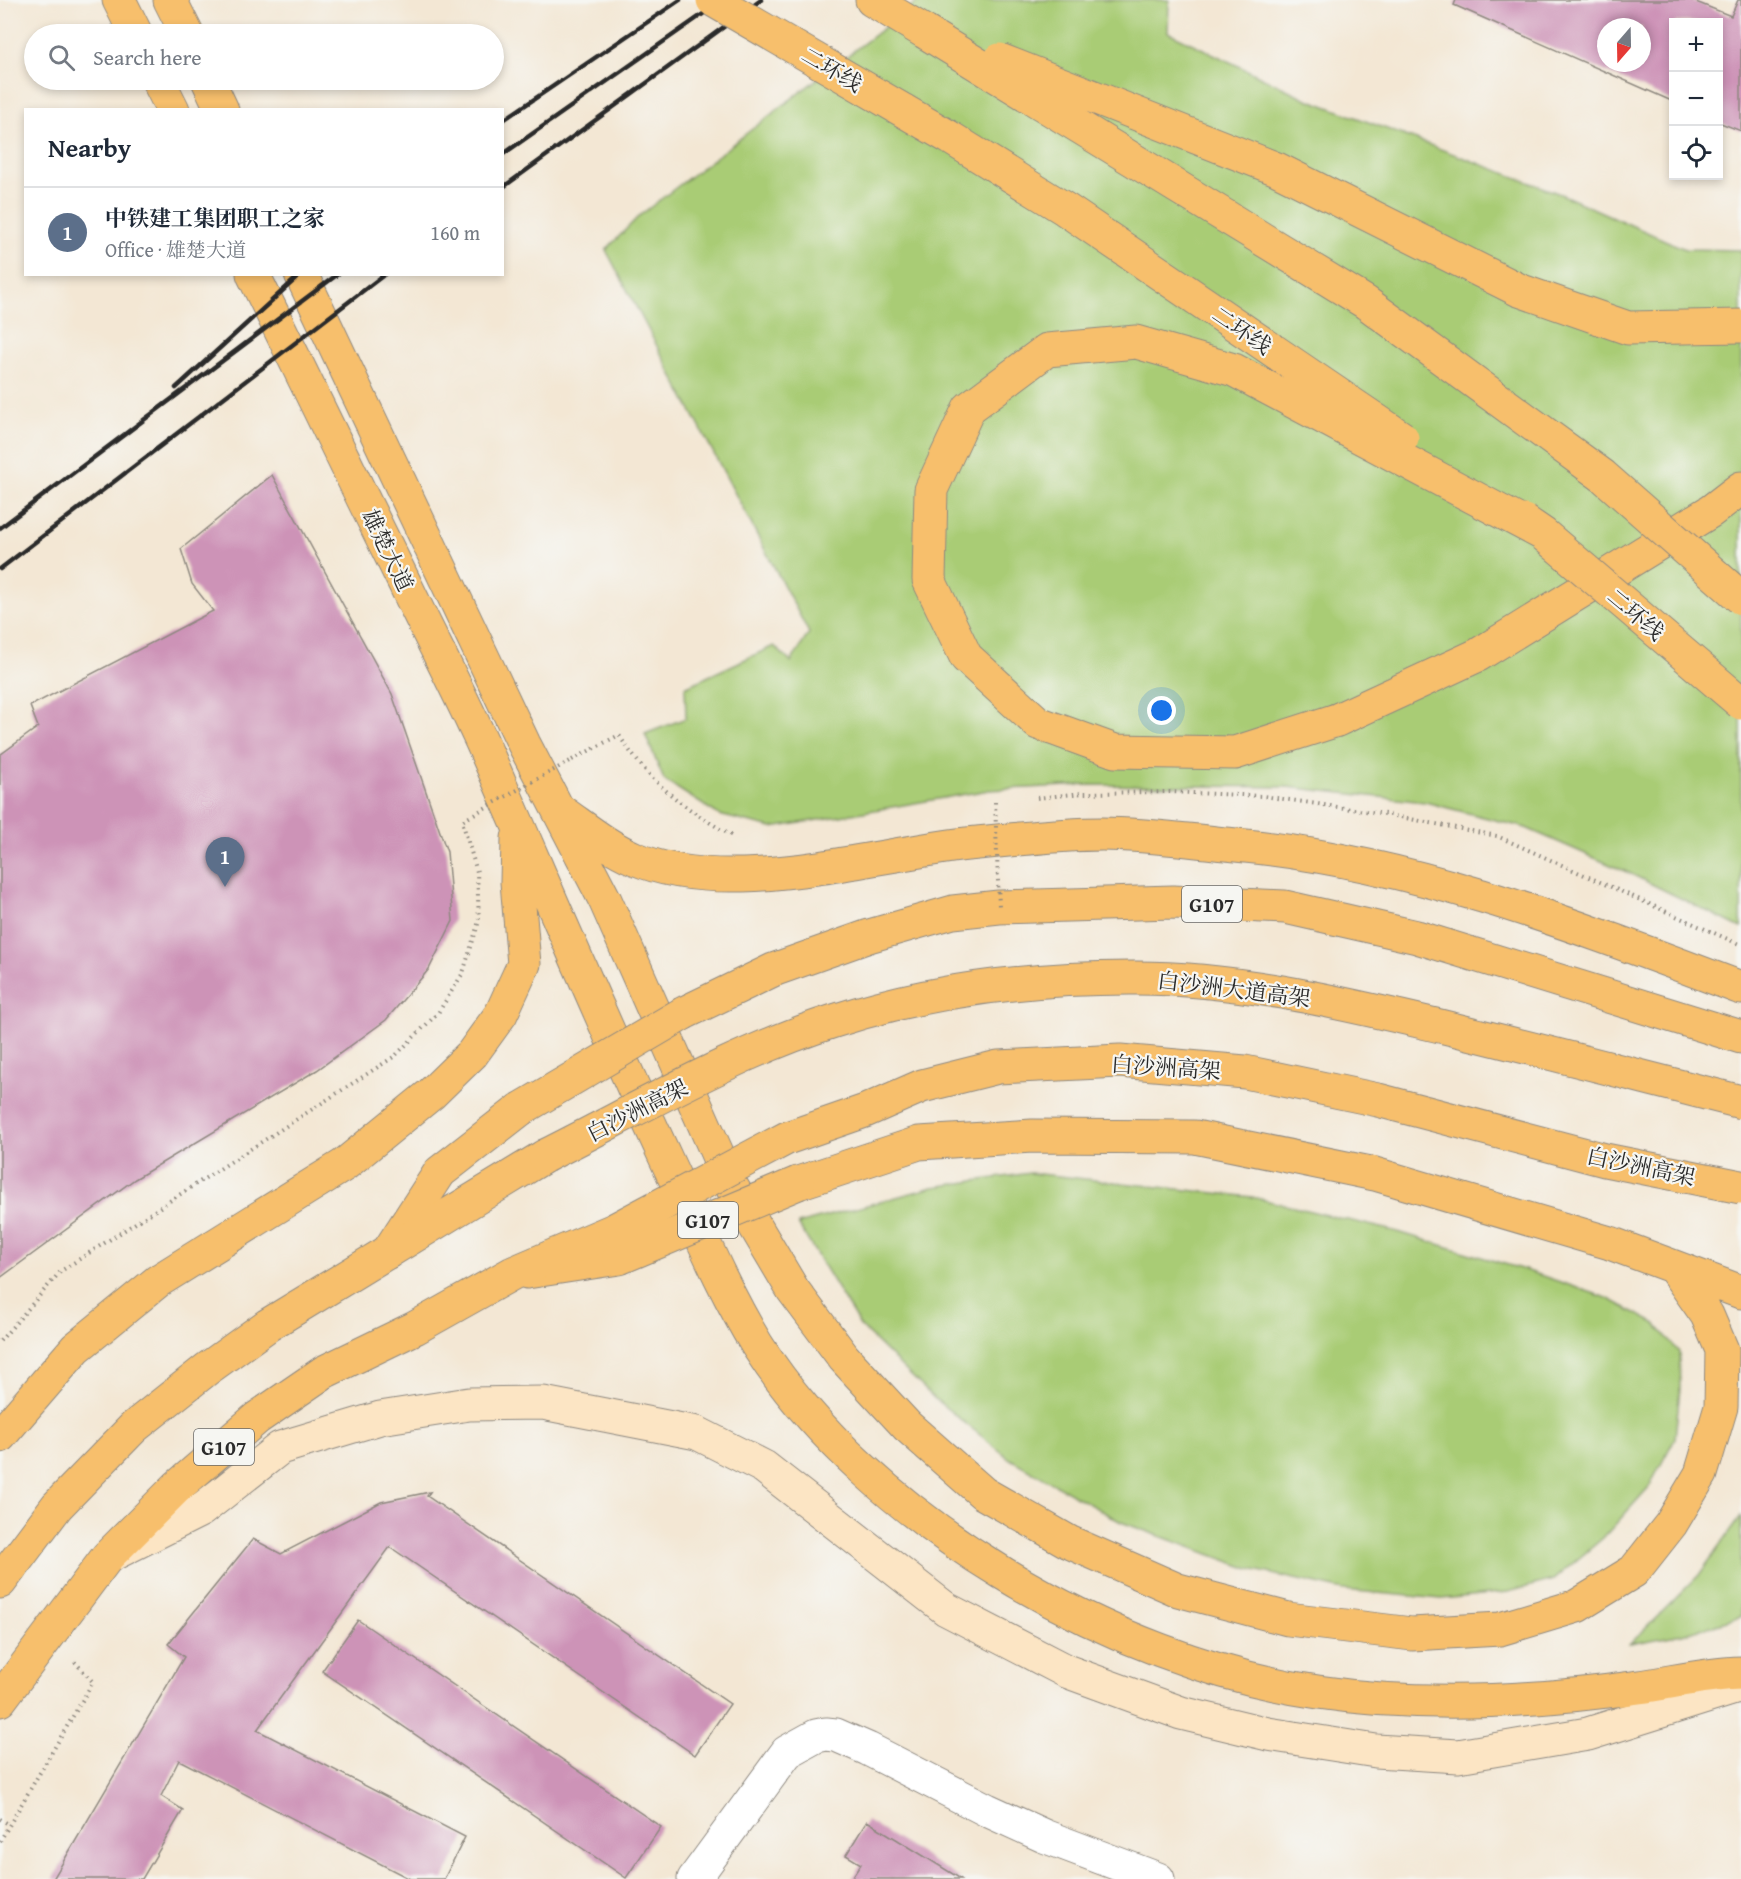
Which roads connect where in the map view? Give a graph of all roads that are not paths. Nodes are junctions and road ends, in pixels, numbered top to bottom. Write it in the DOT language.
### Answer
graph roads {
  1 [pos="119,0"];
  2 [pos="170,0"];
  3 [pos="713,0"];
  4 [pos="872,0"];
  5 [pos="131,24"];
  6 [pos="182,24"];
  7 [pos="925,32"];
  8 [pos="163,90"];
  9 [pos="213,90"];
  10 [pos="171,108"];
  11 [pos="221,108"];
  12 [pos="254,276"];
  13 [pos="302,276"];
  14 [pos="1741,326"];
  15 [pos="1741,488"];
  16 [pos="1543,534"];
  17 [pos="1741,598"];
  18 [pos="1741,703"];
  19 [pos="561,815"];
  20 [pos="518,828"];
  21 [pos="1741,988"];
  22 [pos="1741,1036"];
  23 [pos="728,1064"];
  24 [pos="1741,1102"];
  25 [pos="1605,1160"];
  26 [pos="1741,1187"];
  27 [pos="1741,1197"];
  28 [pos="616,1244"];
  29 [pos="388,1251"];
  30 [pos="1674,1268"];
  31 [pos="1741,1292"];
  32 [pos="0,1436"];
  33 [pos="108,1556"];
  34 [pos="0,1582"];
  35 [pos="1741,1673"];
  36 [pos="1741,1686"];
  37 [pos="0,1700"];
  38 [pos="694,1879"];
  39 [pos="1158,1879"];
  1 -- 5 [label="main road"];
  2 -- 6 [label="main road"];
  3 -- 16 [label="main road, 二环线, bridge"];
  4 -- 7 [label="main road"];
  7 -- 14 [label="main road, bridge"];
  7 -- 17 [label="main road, bridge"];
  8 -- 10 [label="main road"];
  9 -- 11 [label="main road"];
  12 -- 20 [label="main road, 雄楚大道"];
  13 -- 19 [label="main road, 雄楚大道"];
  15 -- 16 [label="main road, bridge"];
  16 -- 18 [label="main road, 二环线, bridge"];
  19 -- 21 [label="main road"];
  19 -- 30 [label="main road, 雄楚大道"];
  20 -- 32 [label="main road"];
  20 -- 35 [label="main road, 雄楚大道"];
  22 -- 29 [label="main road, G107, bridge"];
  23 -- 24 [label="main road, 白沙洲大道高架, bridge"];
  23 -- 29 [label="main road, 白沙洲高架, bridge"];
  25 -- 26 [label="main road, 白沙洲高架, bridge"];
  25 -- 27 [label="main road, bridge"];
  25 -- 28 [label="main road, 白沙洲高架, bridge"];
  28 -- 30 [label="main road, G107, bridge"];
  28 -- 33 [label="main road, G107"];
  29 -- 34 [label="main road, G107"];
  30 -- 31 [label="main road, G107"];
  33 -- 36 [label="main road"];
  33 -- 37 [label="main road, G107"];
  38 -- 39 [label="street"];
}
